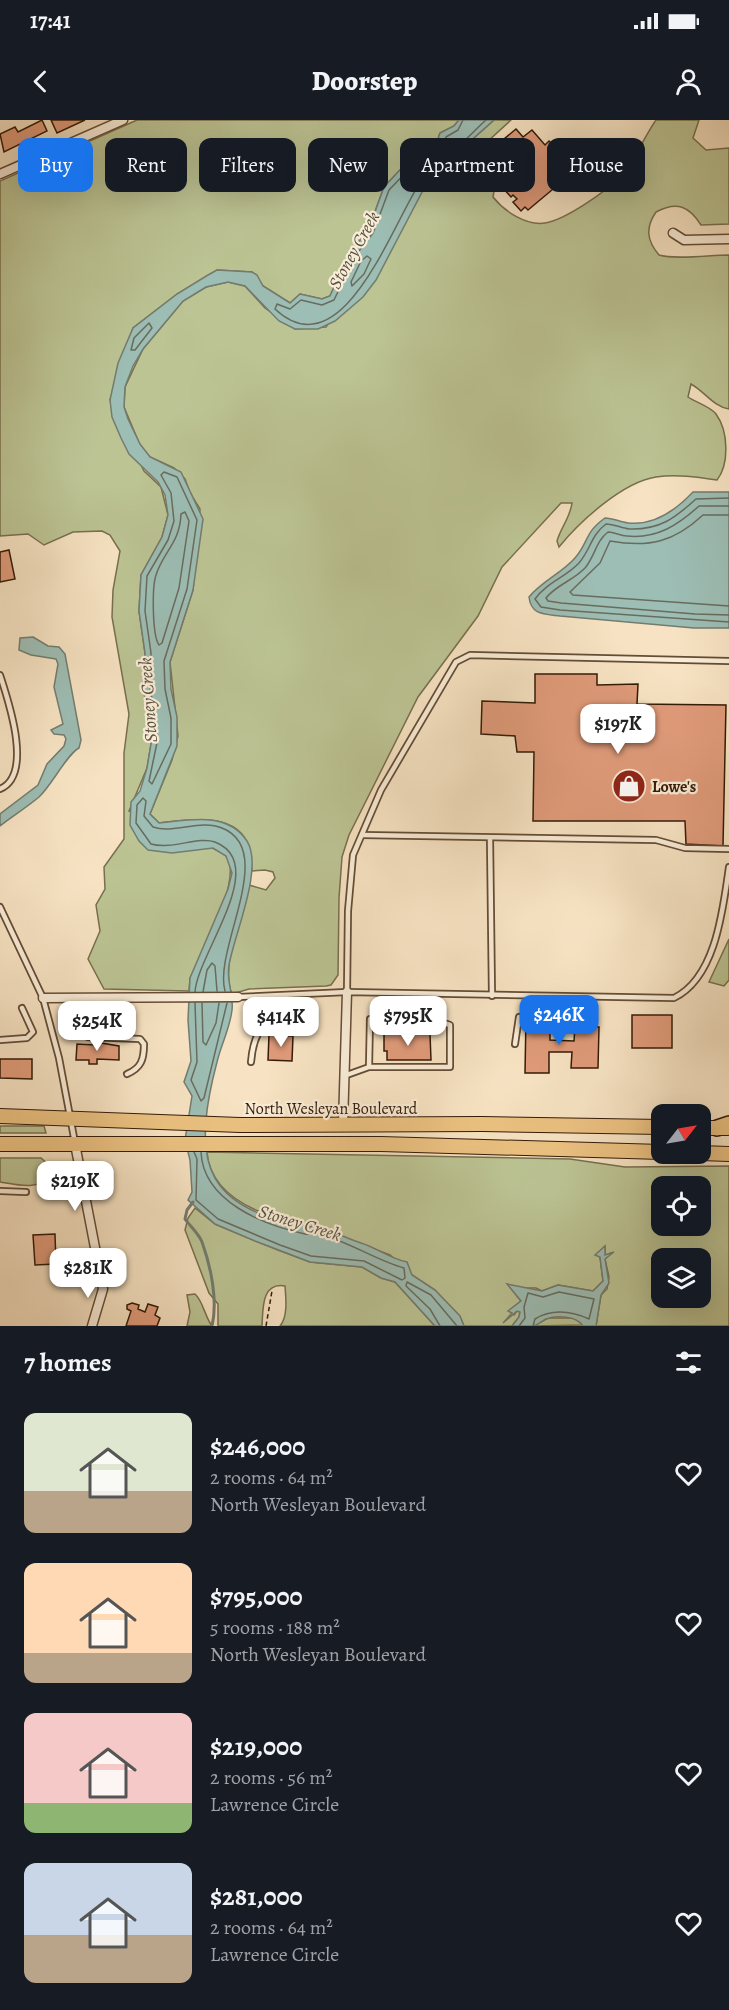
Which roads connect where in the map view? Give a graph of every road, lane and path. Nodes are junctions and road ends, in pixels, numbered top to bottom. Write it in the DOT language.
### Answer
graph roads {
  1 [pos="123,120"];
  2 [pos="0,174"];
  3 [pos="673,232"];
  4 [pos="729,239"];
  5 [pos="729,661"];
  6 [pos="0,675"];
  7 [pos="0,789"];
  8 [pos="362,835"];
  9 [pos="490,838"];
  10 [pos="729,849"];
  11 [pos="729,867"];
  12 [pos="0,907"];
  13 [pos="346,992"];
  14 [pos="492,996"];
  15 [pos="238,997"];
  16 [pos="43,998"];
  17 [pos="295,1002"];
  18 [pos="22,1008"];
  19 [pos="559,1015"];
  20 [pos="78,1033"];
  21 [pos="0,1040"];
  22 [pos="515,1044"];
  23 [pos="251,1062"];
  24 [pos="369,1067"];
  25 [pos="127,1074"];
  26 [pos="344,1076"];
  27 [pos="0,1116"];
  28 [pos="69,1117"];
  29 [pos="343,1124"];
  30 [pos="482,1124"];
  31 [pos="651,1127"];
  32 [pos="0,1144"];
  33 [pos="75,1144"];
  34 [pos="482,1146"];
  35 [pos="651,1152"];
  36 [pos="711,1153"];
  37 [pos="729,1154"];
  38 [pos="0,1191"];
  39 [pos="26,1192"];
  40 [pos="272,1291"];
  41 [pos="92,1326"];
  42 [pos="266,1326"];
  1 -- 2 [label="street"];
  3 -- 4 [label="street"];
  5 -- 8 [label="lane"];
  6 -- 7 [label="lane"];
  8 -- 9 [label="lane"];
  8 -- 13 [label="lane"];
  9 -- 10 [label="lane"];
  9 -- 14 [label="lane"];
  11 -- 14 [label="lane"];
  12 -- 16 [label="lane"];
  13 -- 14 [label="lane"];
  13 -- 15 [label="lane"];
  13 -- 26 [label="street"];
  15 -- 16 [label="street"];
  16 -- 28 [label="lane"];
  17 -- 23 [label="lane"];
  18 -- 21 [label="lane"];
  19 -- 22 [label="lane"];
  20 -- 25 [label="lane"];
  24 -- 24 [label="lane"];
  24 -- 26 [label="lane"];
  26 -- 29 [label="street"];
  27 -- 28 [label="highway, North Wesleyan Boulevard"];
  28 -- 29 [label="highway, North Wesleyan Boulevard"];
  28 -- 33 [label="lane"];
  29 -- 30 [label="highway, North Wesleyan Boulevard"];
  30 -- 31 [label="highway, North Wesleyan Boulevard"];
  30 -- 34 [label="highway"];
  32 -- 33 [label="highway"];
  33 -- 34 [label="highway"];
  33 -- 41 [label="street"];
  34 -- 35 [label="highway"];
  36 -- 37 [label="highway"];
  38 -- 39 [label="lane"];
  40 -- 42 [label="path"];
}
